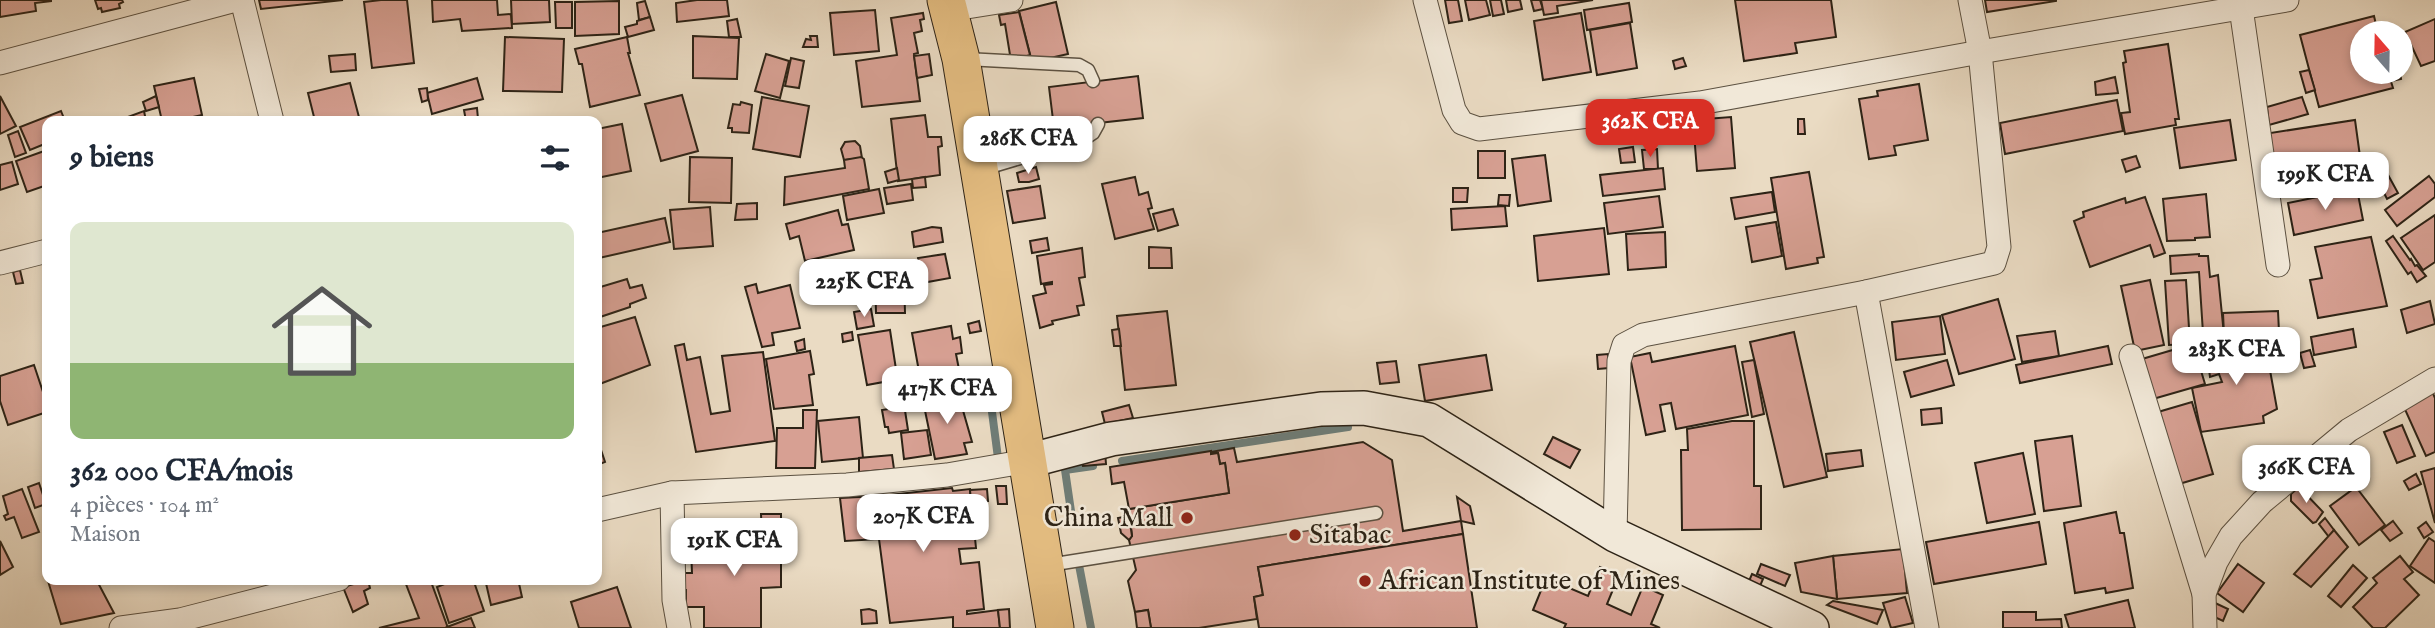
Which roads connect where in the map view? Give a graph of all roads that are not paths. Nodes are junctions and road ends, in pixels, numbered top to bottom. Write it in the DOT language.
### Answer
graph roads {
  1 [pos="236,0"];
  2 [pos="242,0"];
  3 [pos="1011,0"];
  4 [pos="1425,0"];
  5 [pos="1970,0"];
  6 [pos="2287,0"];
  7 [pos="947,5"];
  8 [pos="2241,8"];
  9 [pos="1980,52"];
  10 [pos="961,59"];
  11 [pos="0,63"];
  12 [pos="1093,81"];
  13 [pos="271,116"];
  14 [pos="1098,124"];
  15 [pos="979,170"];
  16 [pos="42,252"];
  17 [pos="0,263"];
  18 [pos="2278,265"];
  19 [pos="1866,292"];
  20 [pos="2132,356"];
  21 [pos="2435,379"];
  22 [pos="1028,461"];
  23 [pos="672,493"];
  24 [pos="602,509"];
  25 [pos="1376,513"];
  26 [pos="1615,535"];
  27 [pos="1045,565"];
  28 [pos="318,585"];
  29 [pos="2204,594"];
  30 [pos="181,624"];
  31 [pos="121,628"];
  32 [pos="679,628"];
  33 [pos="1055,628"];
  34 [pos="1812,628"];
  35 [pos="1927,628"];
  36 [pos="2205,628"];
  1 -- 11 [label="street"];
  2 -- 13 [label="street"];
  3 -- 7 [label="street"];
  4 -- 9 [label="street"];
  5 -- 9 [label="street"];
  6 -- 8 [label="street"];
  7 -- 10 [label="main road"];
  8 -- 9 [label="street"];
  8 -- 18 [label="street"];
  9 -- 19 [label="street"];
  10 -- 12 [label="lane"];
  10 -- 15 [label="main road"];
  14 -- 15 [label="lane"];
  15 -- 22 [label="main road"];
  16 -- 17 [label="street"];
  19 -- 26 [label="street"];
  19 -- 35 [label="street"];
  20 -- 29 [label="street"];
  21 -- 29 [label="street"];
  22 -- 23 [label="street"];
  22 -- 26 [label="street"];
  22 -- 27 [label="main road"];
  23 -- 24 [label="street"];
  23 -- 32 [label="street"];
  25 -- 27 [label="lane"];
  26 -- 34 [label="street"];
  27 -- 33 [label="main road"];
  28 -- 30 [label="street"];
  29 -- 36 [label="street"];
  30 -- 31 [label="street"];
}
